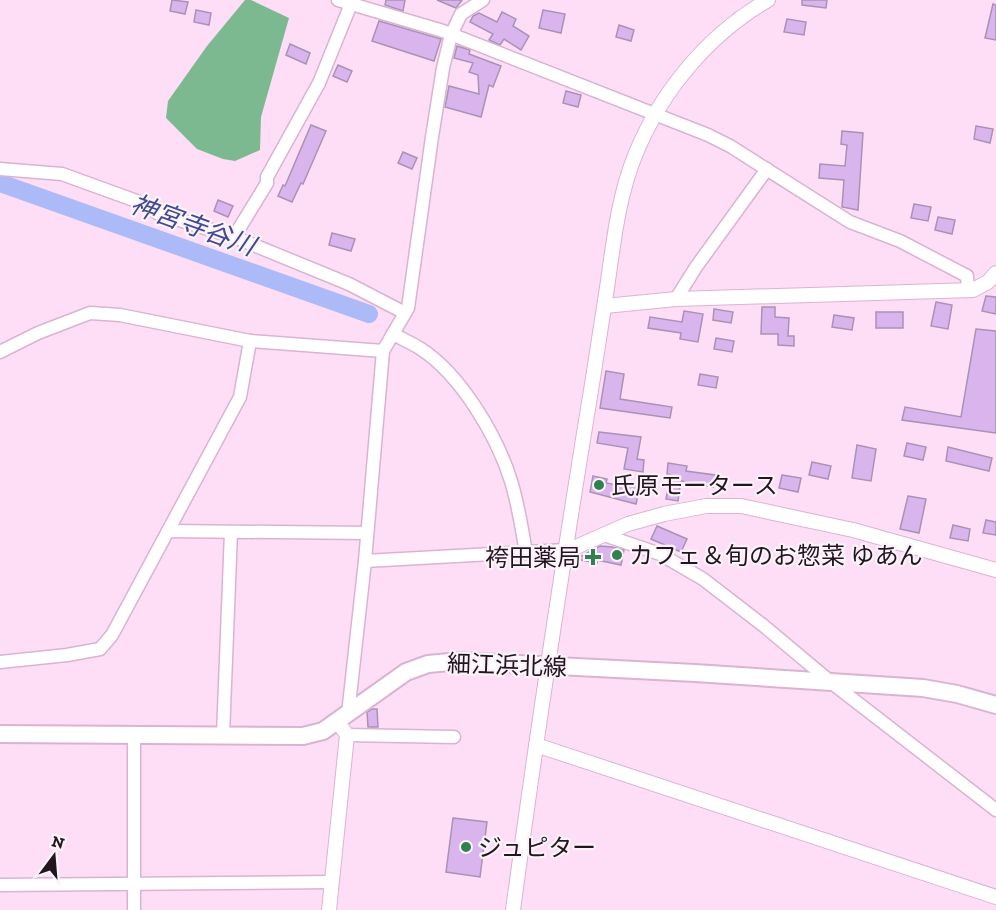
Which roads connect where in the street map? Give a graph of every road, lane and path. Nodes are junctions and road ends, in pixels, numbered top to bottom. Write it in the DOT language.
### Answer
graph roads {
  1 [pos="339,0"];
  2 [pos="483,0"];
  3 [pos="768,0"];
  4 [pos="351,3"];
  5 [pos="451,34"];
  6 [pos="655,114"];
  7 [pos="0,169"];
  8 [pos="767,169"];
  9 [pos="234,237"];
  10 [pos="996,273"];
  11 [pos="968,289"];
  12 [pos="676,299"];
  13 [pos="604,306"];
  14 [pos="405,313"];
  15 [pos="393,334"];
  16 [pos="250,342"];
  17 [pos="383,351"];
  18 [pos="0,352"];
  19 [pos="168,531"];
  20 [pos="231,532"];
  21 [pos="367,533"];
  22 [pos="604,535"];
  23 [pos="565,550"];
  24 [pos="526,553"];
  25 [pos="365,561"];
  26 [pos="996,570"];
  27 [pos="0,662"];
  28 [pos="547,666"];
  29 [pos="832,682"];
  30 [pos="996,705"];
  31 [pos="344,723"];
  32 [pos="0,734"];
  33 [pos="134,735"];
  34 [pos="223,735"];
  35 [pos="454,737"];
  36 [pos="536,745"];
  37 [pos="996,810"];
  38 [pos="332,882"];
  39 [pos="134,884"];
  40 [pos="0,885"];
  41 [pos="996,897"];
  42 [pos="134,910"];
  43 [pos="329,910"];
  44 [pos="513,910"];
  1 -- 4 [label="street"];
  2 -- 5 [label="street"];
  3 -- 6 [label="street"];
  4 -- 5 [label="street"];
  4 -- 9 [label="street"];
  5 -- 6 [label="street"];
  5 -- 14 [label="street"];
  6 -- 8 [label="street"];
  6 -- 13 [label="street"];
  7 -- 9 [label="street"];
  8 -- 11 [label="street"];
  8 -- 12 [label="street"];
  9 -- 14 [label="street"];
  10 -- 11 [label="street"];
  11 -- 12 [label="street"];
  12 -- 13 [label="street"];
  13 -- 23 [label="street"];
  14 -- 15 [label="street"];
  15 -- 17 [label="street"];
  15 -- 24 [label="street"];
  16 -- 17 [label="street"];
  16 -- 18 [label="street"];
  16 -- 19 [label="street"];
  17 -- 21 [label="street"];
  19 -- 20 [label="street"];
  19 -- 27 [label="street"];
  20 -- 21 [label="street"];
  20 -- 34 [label="street"];
  21 -- 25 [label="street"];
  22 -- 23 [label="street"];
  22 -- 26 [label="street"];
  22 -- 29 [label="street"];
  23 -- 24 [label="street"];
  23 -- 28 [label="street"];
  24 -- 25 [label="street"];
  25 -- 31 [label="street"];
  28 -- 29 [label="main road, 細江浜北線"];
  28 -- 31 [label="main road, 細江浜北線"];
  28 -- 36 [label="street"];
  29 -- 30 [label="main road, 細江浜北線"];
  29 -- 37 [label="street"];
  31 -- 34 [label="main road, 細江浜北線"];
  31 -- 35 [label="street"];
  31 -- 38 [label="street"];
  32 -- 33 [label="main road, 細江浜北線"];
  33 -- 34 [label="main road, 細江浜北線"];
  33 -- 39 [label="street"];
  36 -- 41 [label="street"];
  36 -- 44 [label="street"];
  38 -- 39 [label="street"];
  38 -- 43 [label="street"];
  39 -- 40 [label="street"];
  39 -- 42 [label="street"];
}
